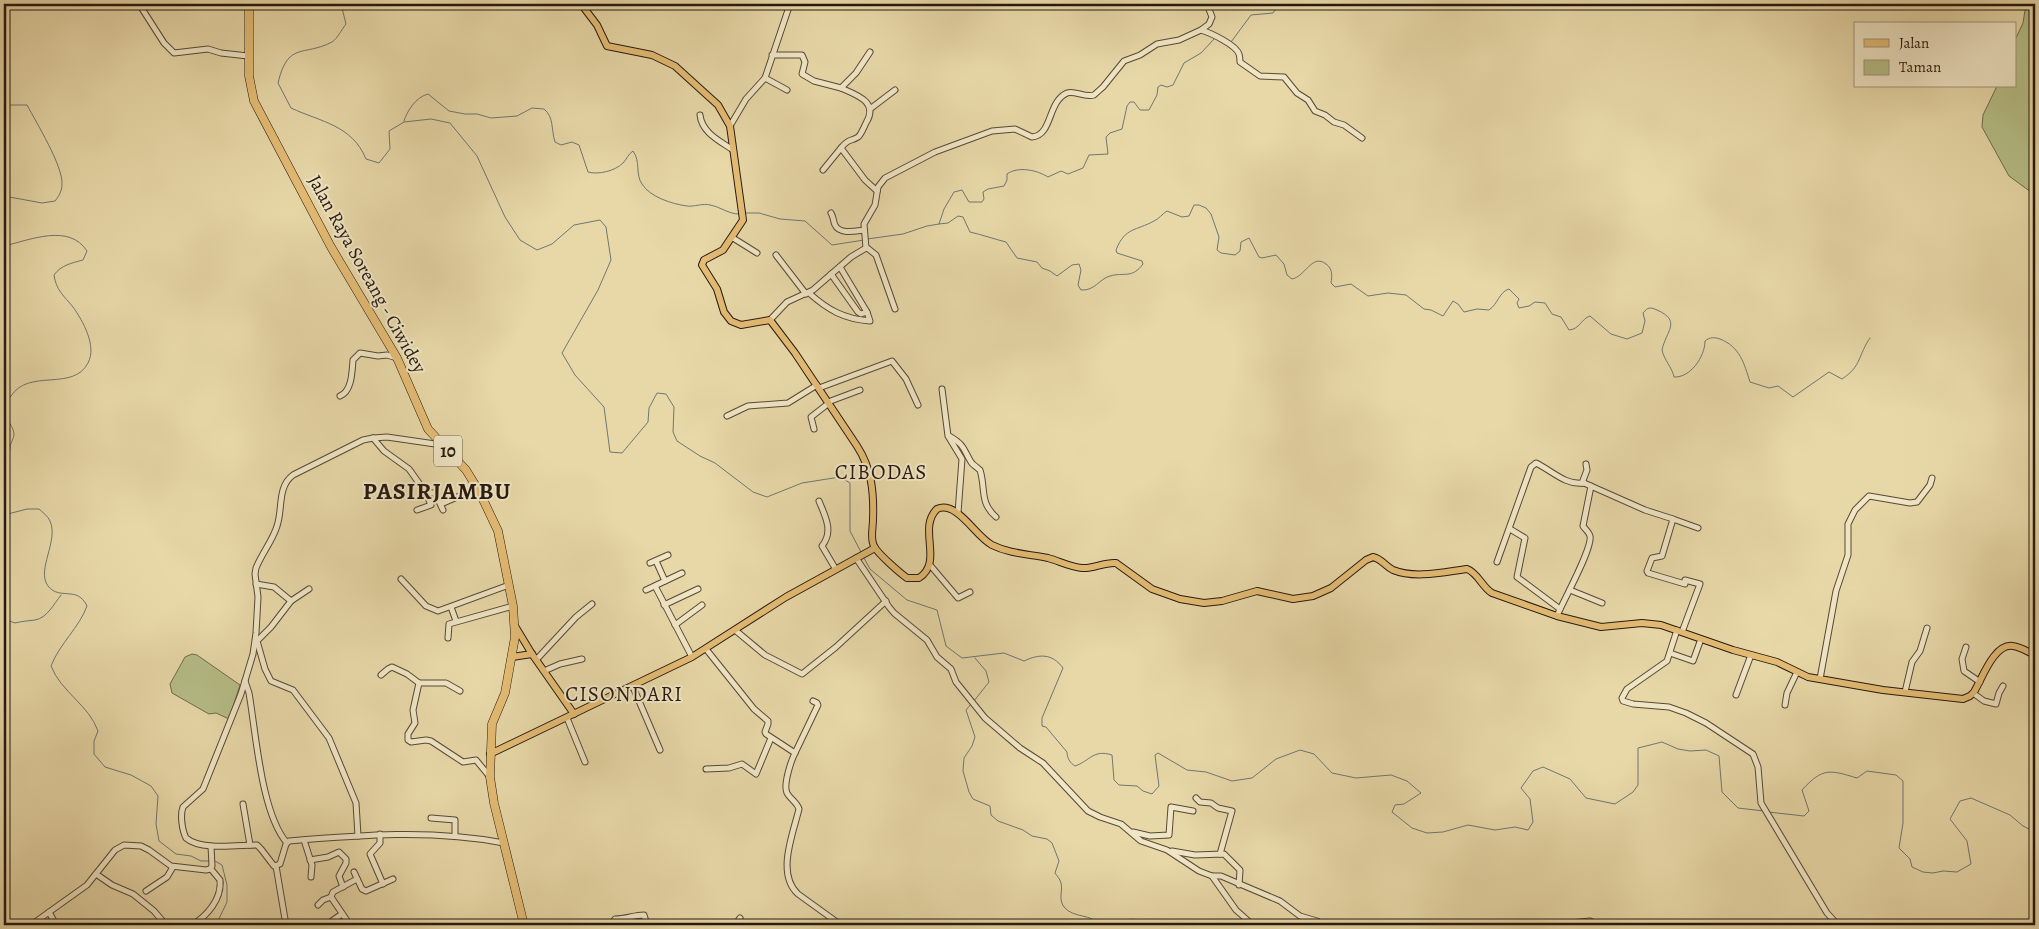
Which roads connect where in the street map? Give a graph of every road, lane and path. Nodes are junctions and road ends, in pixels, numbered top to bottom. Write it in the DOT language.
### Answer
graph roads {
  1 [pos="139,4"];
  2 [pos="249,4"];
  3 [pos="581,4"];
  4 [pos="790,4"];
  5 [pos="1207,4"];
  6 [pos="1201,30"];
  7 [pos="870,52"];
  8 [pos="772,55"];
  9 [pos="248,56"];
  10 [pos="764,78"];
  11 [pos="841,88"];
  12 [pos="787,90"];
  13 [pos="895,90"];
  14 [pos="870,109"];
  15 [pos="700,115"];
  16 [pos="730,126"];
  17 [pos="1362,138"];
  18 [pos="842,148"];
  19 [pos="733,150"];
  20 [pos="823,170"];
  21 [pos="877,191"];
  22 [pos="831,213"];
  23 [pos="864,231"];
  24 [pos="733,238"];
  25 [pos="866,245"];
  26 [pos="757,253"];
  27 [pos="776,255"];
  28 [pos="840,267"];
  29 [pos="832,274"];
  30 [pos="807,293"];
  31 [pos="895,309"];
  32 [pos="867,312"];
  33 [pos="770,320"];
  34 [pos="397,358"];
  35 [pos="818,387"];
  36 [pos="942,388"];
  37 [pos="860,390"];
  38 [pos="340,396"];
  39 [pos="828,403"];
  40 [pos="918,404"];
  41 [pos="727,416"];
  42 [pos="814,429"];
  43 [pos="948,436"];
  44 [pos="373,438"];
  45 [pos="442,445"];
  46 [pos="1586,464"];
  47 [pos="1932,478"];
  48 [pos="1582,483"];
  49 [pos="1591,486"];
  50 [pos="478,488"];
  51 [pos="426,493"];
  52 [pos="819,501"];
  53 [pos="442,504"];
  54 [pos="417,510"];
  55 [pos="444,510"];
  56 [pos="958,513"];
  57 [pos="996,517"];
  58 [pos="1673,519"];
  59 [pos="1698,528"];
  60 [pos="1510,529"];
  61 [pos="875,548"];
  62 [pos="668,555"];
  63 [pos="857,557"];
  64 [pos="656,561"];
  65 [pos="1497,562"];
  66 [pos="650,564"];
  67 [pos="930,565"];
  68 [pos="835,568"];
  69 [pos="682,573"];
  70 [pos="401,579"];
  71 [pos="665,581"];
  72 [pos="256,584"];
  73 [pos="509,585"];
  74 [pos="655,586"];
  75 [pos="309,589"];
  76 [pos="698,589"];
  77 [pos="646,590"];
  78 [pos="1570,590"];
  79 [pos="970,592"];
  80 [pos="291,602"];
  81 [pos="1602,603"];
  82 [pos="592,604"];
  83 [pos="702,605"];
  84 [pos="882,605"];
  85 [pos="451,606"];
  86 [pos="513,606"];
  87 [pos="664,606"];
  88 [pos="1559,612"];
  89 [pos="456,621"];
  90 [pos="675,625"];
  91 [pos="515,626"];
  92 [pos="1927,628"];
  93 [pos="734,630"];
  94 [pos="1680,631"];
  95 [pos="448,638"];
  96 [pos="1701,639"];
  97 [pos="256,641"];
  98 [pos="1966,647"];
  99 [pos="706,649"];
  100 [pos="1670,653"];
  101 [pos="1751,655"];
  102 [pos="2035,655"];
  103 [pos="512,657"];
  104 [pos="534,657"];
  105 [pos="692,657"];
  106 [pos="582,659"];
  107 [pos="544,671"];
  108 [pos="1797,672"];
  109 [pos="381,675"];
  110 [pos="1820,679"];
  111 [pos="245,680"];
  112 [pos="1980,682"];
  113 [pos="418,683"];
  114 [pos="2003,686"];
  115 [pos="633,687"];
  116 [pos="460,691"];
  117 [pos="1905,692"];
  118 [pos="1973,693"];
  119 [pos="1736,695"];
  120 [pos="813,702"];
  121 [pos="1784,705"];
  122 [pos="574,714"];
  123 [pos="567,718"];
  124 [pos="772,738"];
  125 [pos="660,750"];
  126 [pos="796,753"];
  127 [pos="490,754"];
  128 [pos="585,762"];
  129 [pos="706,769"];
  130 [pos="490,777"];
  131 [pos="1196,798"];
  132 [pos="243,804"];
  133 [pos="1193,811"];
  134 [pos="431,818"];
  135 [pos="1130,831"];
  136 [pos="380,834"];
  137 [pos="358,836"];
  138 [pos="455,836"];
  139 [pos="304,840"];
  140 [pos="287,843"];
  141 [pos="504,843"];
  142 [pos="250,845"];
  143 [pos="211,846"];
  144 [pos="1166,850"];
  145 [pos="1220,854"];
  146 [pos="310,860"];
  147 [pos="212,866"];
  148 [pos="276,866"];
  149 [pos="173,867"];
  150 [pos="354,872"];
  151 [pos="96,874"];
  152 [pos="1212,876"];
  153 [pos="311,877"];
  154 [pos="358,879"];
  155 [pos="393,879"];
  156 [pos="383,884"];
  157 [pos="1239,884"];
  158 [pos="343,887"];
  159 [pos="146,891"];
  160 [pos="331,897"];
  161 [pos="318,905"];
  162 [pos="49,912"];
  163 [pos="342,914"];
  164 [pos="740,918"];
  165 [pos="834,920"];
  166 [pos="31,925"];
  167 [pos="56,925"];
  168 [pos="166,925"];
  169 [pos="192,925"];
  170 [pos="286,925"];
  171 [pos="327,925"];
  172 [pos="350,925"];
  173 [pos="524,925"];
  174 [pos="610,925"];
  175 [pos="647,925"];
  176 [pos="735,925"];
  177 [pos="830,925"];
  178 [pos="841,925"];
  179 [pos="1253,925"];
  180 [pos="1323,925"];
  181 [pos="1552,925"];
  182 [pos="1599,925"];
  183 [pos="1838,925"];
  1 -- 9 [label="street"];
  2 -- 9 [label="highway, Jalan Raya Soreang - Ciwidey / 10"];
  3 -- 16 [label="main road"];
  4 -- 8 [label="street"];
  5 -- 6 [label="street"];
  6 -- 17 [label="street"];
  6 -- 21 [label="street"];
  7 -- 11 [label="street"];
  8 -- 10 [label="street"];
  8 -- 11 [label="street"];
  9 -- 34 [label="highway, Jalan Raya Soreang - Ciwidey / 10"];
  10 -- 12 [label="street"];
  10 -- 16 [label="street"];
  11 -- 14 [label="street"];
  13 -- 14 [label="street"];
  14 -- 18 [label="street"];
  15 -- 19 [label="street"];
  16 -- 19 [label="main road"];
  18 -- 20 [label="street"];
  18 -- 21 [label="street"];
  19 -- 24 [label="main road"];
  21 -- 23 [label="street"];
  22 -- 23 [label="street"];
  23 -- 25 [label="street"];
  24 -- 26 [label="street"];
  24 -- 33 [label="main road"];
  25 -- 28 [label="street"];
  25 -- 31 [label="street"];
  27 -- 30 [label="street"];
  28 -- 29 [label="street"];
  28 -- 32 [label="street"];
  29 -- 30 [label="street"];
  29 -- 32 [label="street"];
  30 -- 32 [label="street"];
  30 -- 33 [label="street"];
  33 -- 35 [label="main road"];
  34 -- 38 [label="street"];
  34 -- 45 [label="highway, Jalan Raya Soreang - Ciwidey / 10"];
  35 -- 39 [label="main road"];
  35 -- 40 [label="street"];
  35 -- 41 [label="street"];
  36 -- 43 [label="street"];
  37 -- 39 [label="street"];
  39 -- 42 [label="street"];
  39 -- 61 [label="main road"];
  43 -- 56 [label="street"];
  43 -- 57 [label="street"];
  44 -- 45 [label="street"];
  44 -- 51 [label="street"];
  44 -- 72 [label="street"];
  45 -- 50 [label="highway, Jalan Raya Soreang - Ciwidey / 10"];
  46 -- 48 [label="street"];
  47 -- 110 [label="street"];
  48 -- 49 [label="street"];
  48 -- 60 [label="street"];
  49 -- 58 [label="street"];
  49 -- 78 [label="street"];
  50 -- 53 [label="street"];
  50 -- 73 [label="highway, Jalan Raya Soreang - Ciwidey / 10"];
  51 -- 53 [label="street"];
  51 -- 54 [label="street"];
  52 -- 68 [label="street"];
  53 -- 55 [label="street"];
  56 -- 67 [label="main road"];
  56 -- 88 [label="main road"];
  58 -- 59 [label="street"];
  58 -- 94 [label="street"];
  60 -- 65 [label="street"];
  60 -- 88 [label="street"];
  61 -- 63 [label="main road"];
  61 -- 67 [label="main road"];
  62 -- 64 [label="street"];
  63 -- 68 [label="main road"];
  63 -- 84 [label="street"];
  64 -- 66 [label="street"];
  64 -- 71 [label="street"];
  67 -- 79 [label="street"];
  68 -- 93 [label="main road"];
  69 -- 71 [label="street"];
  70 -- 85 [label="street"];
  71 -- 74 [label="street"];
  72 -- 80 [label="street"];
  72 -- 97 [label="street"];
  73 -- 85 [label="street"];
  73 -- 86 [label="highway, Jalan Raya Soreang - Ciwidey / 10"];
  74 -- 77 [label="street"];
  74 -- 87 [label="street"];
  75 -- 80 [label="street"];
  76 -- 87 [label="street"];
  78 -- 81 [label="street"];
  78 -- 88 [label="street"];
  80 -- 97 [label="street"];
  82 -- 104 [label="street"];
  83 -- 90 [label="street"];
  84 -- 93 [label="street"];
  84 -- 135 [label="street"];
  85 -- 89 [label="street"];
  86 -- 89 [label="street"];
  86 -- 91 [label="highway, Jalan Raya Soreang - Ciwidey / 10"];
  87 -- 90 [label="street"];
  88 -- 94 [label="main road"];
  89 -- 95 [label="street"];
  90 -- 105 [label="street"];
  91 -- 103 [label="highway, Jalan Raya Soreang - Ciwidey / 10"];
  91 -- 104 [label="main road"];
  92 -- 117 [label="street"];
  93 -- 99 [label="main road"];
  94 -- 96 [label="main road"];
  94 -- 100 [label="street"];
  96 -- 100 [label="street"];
  96 -- 101 [label="main road"];
  97 -- 111 [label="street"];
  97 -- 137 [label="street"];
  98 -- 112 [label="street"];
  99 -- 105 [label="main road"];
  99 -- 124 [label="street"];
  100 -- 183 [label="street"];
  101 -- 108 [label="main road"];
  101 -- 119 [label="street"];
  102 -- 112 [label="main road"];
  103 -- 104 [label="main road"];
  103 -- 127 [label="highway, Jalan Raya Soreang - Ciwidey / 10"];
  104 -- 107 [label="main road"];
  105 -- 115 [label="main road"];
  106 -- 107 [label="street"];
  107 -- 122 [label="main road"];
  108 -- 110 [label="main road"];
  108 -- 121 [label="street"];
  109 -- 113 [label="street"];
  110 -- 117 [label="main road"];
  111 -- 140 [label="street"];
  111 -- 143 [label="street"];
  112 -- 118 [label="main road"];
  113 -- 116 [label="street"];
  113 -- 130 [label="street"];
  114 -- 118 [label="street"];
  115 -- 122 [label="main road"];
  115 -- 125 [label="street"];
  117 -- 118 [label="main road"];
  120 -- 126 [label="street"];
  122 -- 123 [label="main road"];
  123 -- 127 [label="main road"];
  123 -- 128 [label="street"];
  124 -- 126 [label="street"];
  124 -- 129 [label="street"];
  126 -- 165 [label="street"];
  127 -- 130 [label="highway, Jalan Raya Soreang - Ciwidey / 10"];
  130 -- 141 [label="highway, Jalan Raya Soreang - Ciwidey / 10"];
  131 -- 145 [label="street"];
  132 -- 142 [label="street"];
  133 -- 135 [label="street"];
  134 -- 138 [label="street"];
  135 -- 144 [label="street"];
  136 -- 137 [label="street"];
  136 -- 138 [label="street"];
  136 -- 156 [label="street"];
  137 -- 139 [label="street"];
  138 -- 141 [label="street"];
  139 -- 140 [label="street"];
  139 -- 146 [label="street"];
  140 -- 148 [label="street"];
  141 -- 173 [label="highway, Jalan Raya Soreang - Ciwidey / 10"];
  142 -- 143 [label="street"];
  142 -- 148 [label="street"];
  143 -- 147 [label="street"];
  144 -- 145 [label="street"];
  144 -- 152 [label="street"];
  145 -- 157 [label="street"];
  146 -- 153 [label="street"];
  146 -- 158 [label="street"];
  147 -- 149 [label="street"];
  147 -- 169 [label="street"];
  148 -- 170 [label="street"];
  149 -- 151 [label="street"];
  149 -- 159 [label="street"];
  150 -- 154 [label="street"];
  151 -- 162 [label="street"];
  151 -- 168 [label="street"];
  152 -- 157 [label="street"];
  152 -- 179 [label="street"];
  154 -- 156 [label="street"];
  154 -- 158 [label="street"];
  155 -- 156 [label="street"];
  157 -- 180 [label="street"];
  158 -- 160 [label="street"];
  160 -- 161 [label="street"];
  160 -- 163 [label="street"];
  162 -- 166 [label="street"];
  162 -- 167 [label="street"];
  163 -- 171 [label="street"];
  163 -- 172 [label="street"];
  164 -- 176 [label="street"];
  165 -- 177 [label="street"];
  165 -- 178 [label="street"];
  174 -- 175 [label="street"];
  181 -- 182 [label="street"];
}
